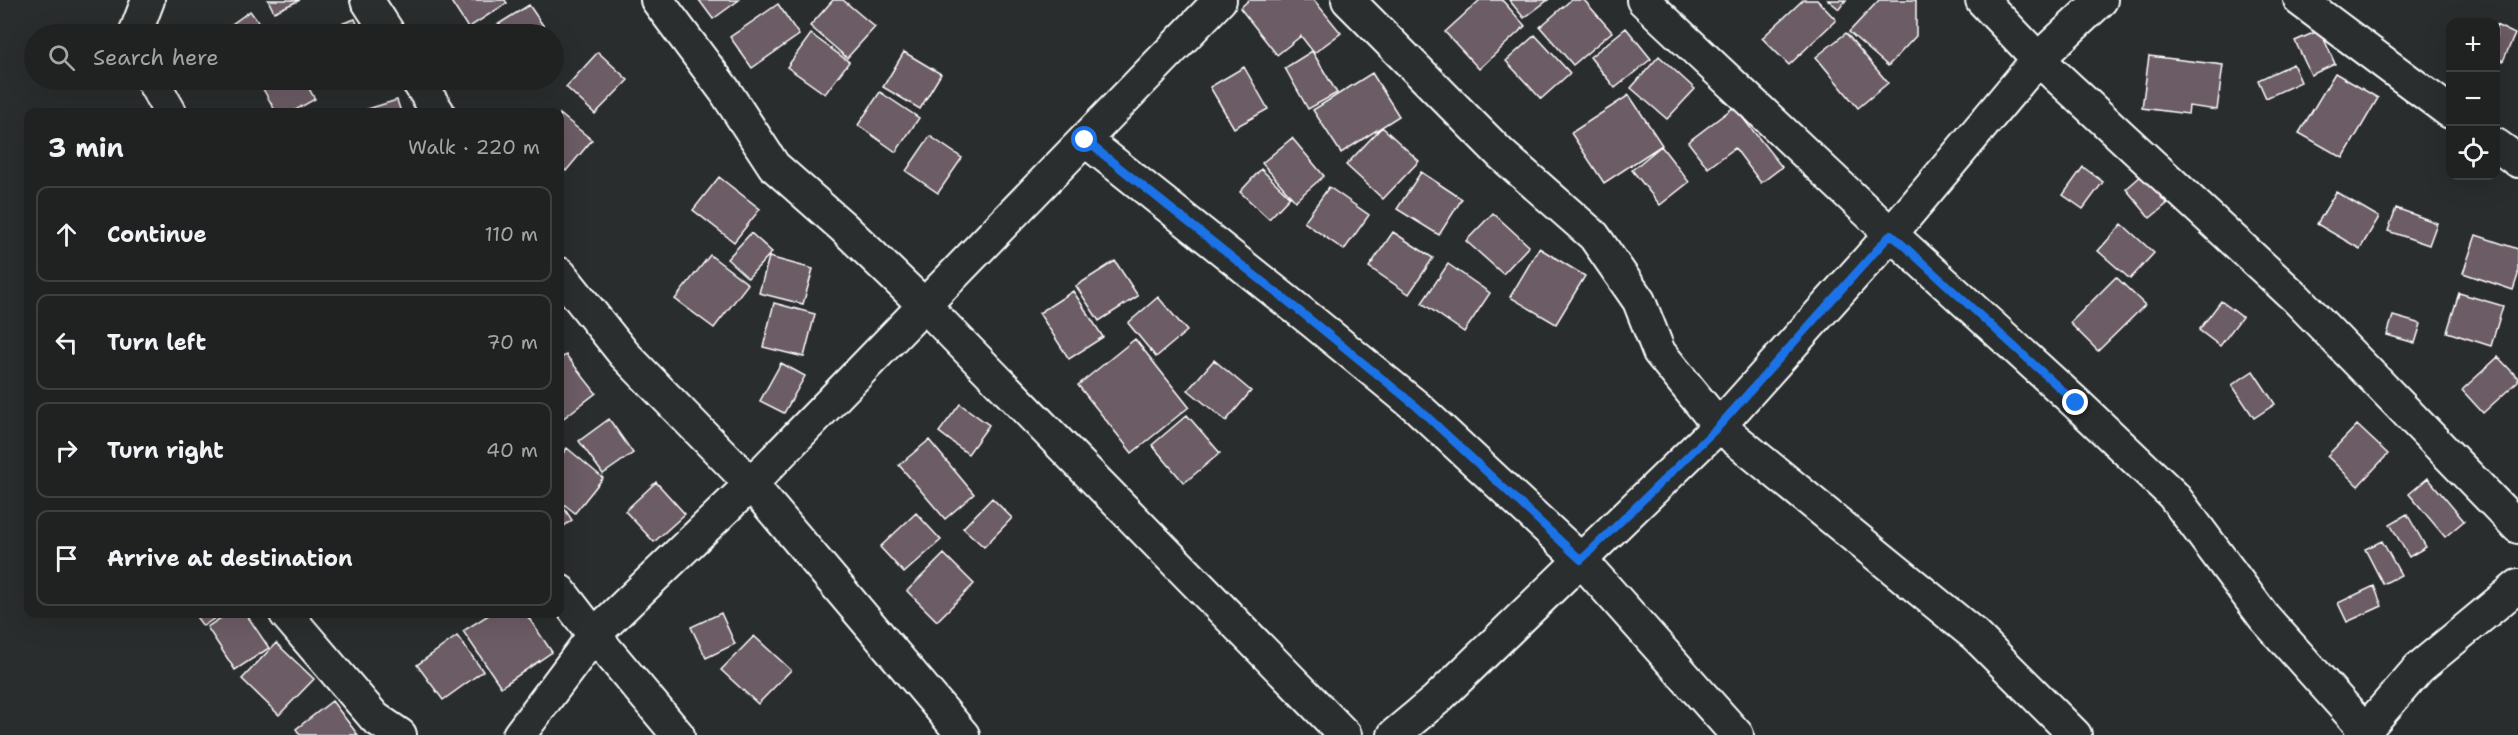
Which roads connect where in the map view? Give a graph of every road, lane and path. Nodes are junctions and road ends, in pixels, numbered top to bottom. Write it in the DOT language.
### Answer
graph roads {
  1 [pos="148,0"];
  2 [pos="367,0"];
  3 [pos="657,0"];
  4 [pos="1220,0"];
  5 [pos="1348,0"];
  6 [pos="1643,0"];
  7 [pos="1982,0"];
  8 [pos="2101,0"];
  9 [pos="2300,0"];
  10 [pos="139,24"];
  11 [pos="383,24"];
  12 [pos="2038,59"];
  13 [pos="158,90"];
  14 [pos="424,90"];
  15 [pos="168,108"];
  16 [pos="435,108"];
  17 [pos="2446,108"];
  18 [pos="1085,140"];
  19 [pos="2500,148"];
  20 [pos="2518,161"];
  21 [pos="1891,234"];
  22 [pos="564,279"];
  23 [pos="924,306"];
  24 [pos="1719,426"];
  25 [pos="751,484"];
  26 [pos="2518,526"];
  27 [pos="1581,560"];
  28 [pos="2518,586"];
  29 [pos="564,596"];
  30 [pos="289,618"];
  31 [pos="594,635"];
  32 [pos="2363,733"];
  33 [pos="400,735"];
  34 [pos="519,735"];
  35 [pos="678,735"];
  36 [pos="963,735"];
  37 [pos="1345,735"];
  38 [pos="1394,735"];
  39 [pos="1737,735"];
  40 [pos="2075,735"];
  1 -- 10 [label="street"];
  2 -- 11 [label="street"];
  3 -- 23 [label="street"];
  4 -- 18 [label="street"];
  5 -- 24 [label="street"];
  6 -- 21 [label="street"];
  7 -- 12 [label="street"];
  8 -- 12 [label="street"];
  9 -- 17 [label="street"];
  12 -- 21 [label="street"];
  12 -- 26 [label="street"];
  13 -- 15 [label="street"];
  14 -- 16 [label="street"];
  18 -- 23 [label="street"];
  18 -- 27 [label="street"];
  19 -- 20 [label="street"];
  21 -- 24 [label="street"];
  21 -- 32 [label="street"];
  22 -- 25 [label="street"];
  23 -- 25 [label="street"];
  23 -- 37 [label="street"];
  24 -- 27 [label="street"];
  24 -- 40 [label="street"];
  25 -- 31 [label="street"];
  25 -- 36 [label="street"];
  27 -- 38 [label="street"];
  27 -- 39 [label="street"];
  28 -- 32 [label="street"];
  29 -- 31 [label="street"];
  30 -- 33 [label="street"];
  31 -- 34 [label="street"];
  31 -- 35 [label="street"];
}
